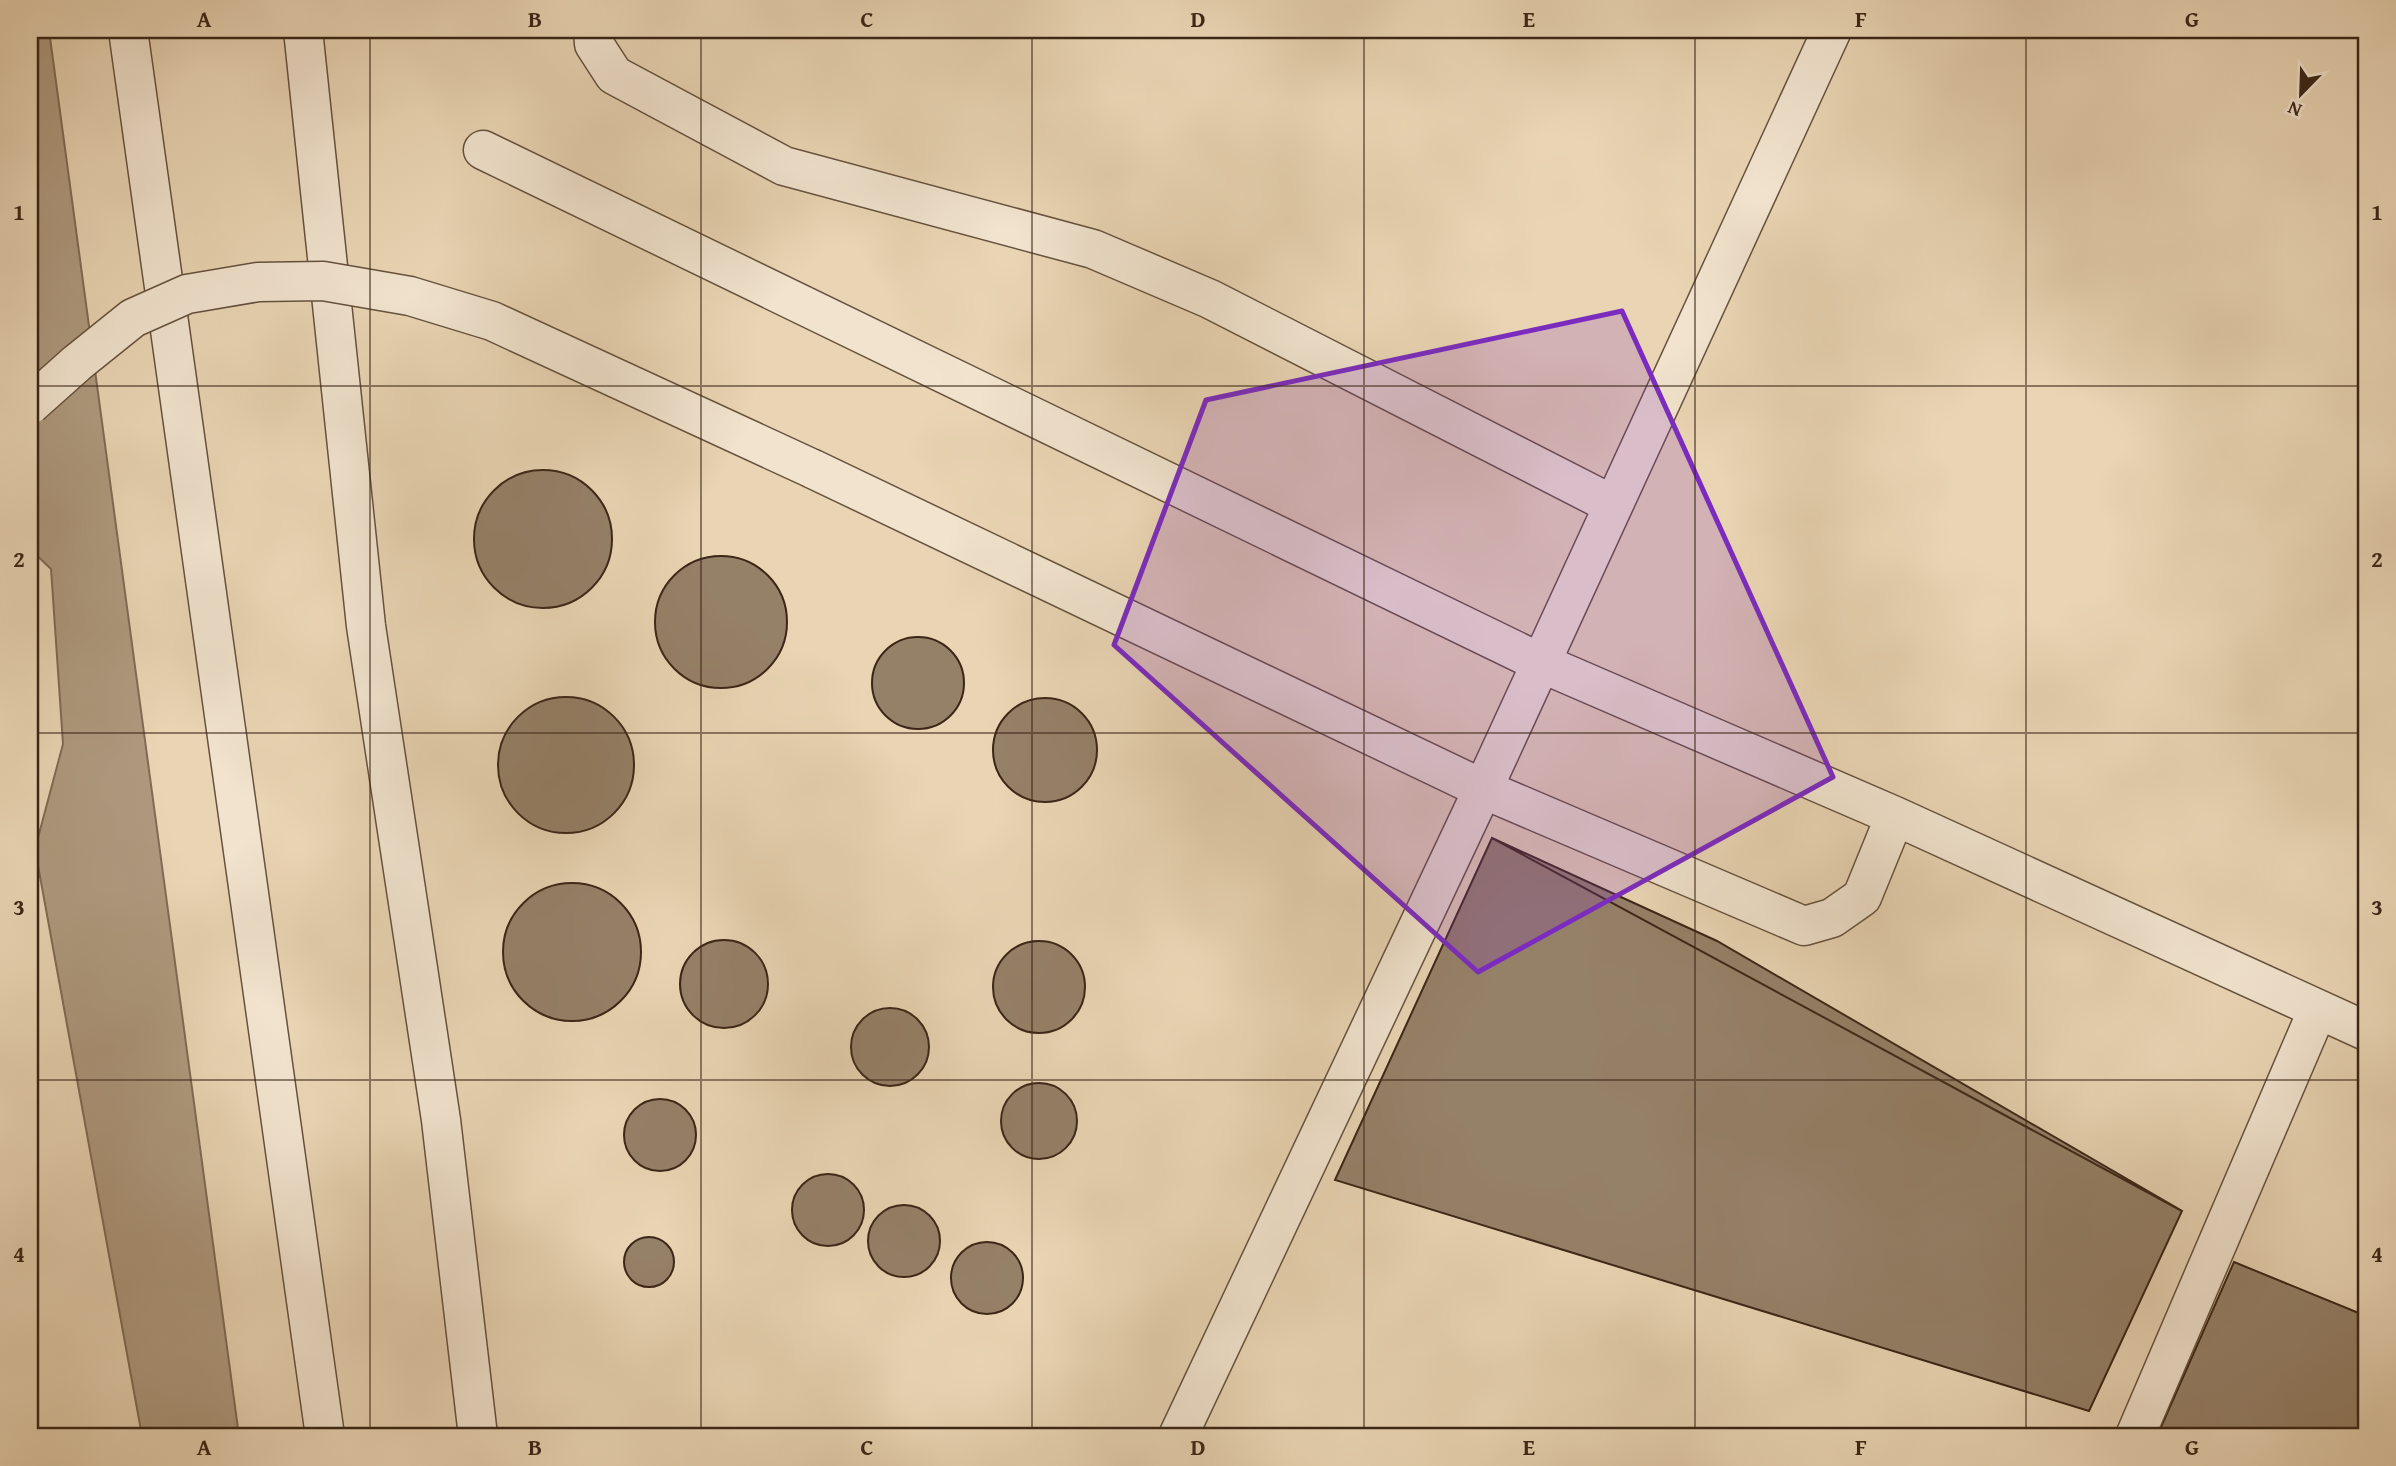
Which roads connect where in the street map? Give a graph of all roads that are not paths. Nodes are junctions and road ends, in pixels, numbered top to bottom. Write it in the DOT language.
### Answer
graph roads {
  1 [pos="128,30"];
  2 [pos="303,30"];
  3 [pos="593,30"];
  4 [pos="1832,30"];
  5 [pos="482,150"];
  6 [pos="30,405"];
  7 [pos="1613,505"];
  8 [pos="1541,663"];
  9 [pos="1483,789"];
  10 [pos="1895,816"];
  11 [pos="2318,1009"];
  12 [pos="2366,1031"];
  13 [pos="325,1436"];
  14 [pos="478,1436"];
  15 [pos="1178,1436"];
  16 [pos="2135,1436"];
  1 -- 13 [label="lane"];
  2 -- 14 [label="lane"];
  3 -- 7 [label="lane"];
  4 -- 7 [label="lane"];
  5 -- 8 [label="lane"];
  6 -- 9 [label="lane, bridge"];
  7 -- 8 [label="lane"];
  8 -- 9 [label="lane"];
  8 -- 10 [label="lane"];
  9 -- 10 [label="lane"];
  9 -- 15 [label="lane"];
  10 -- 11 [label="lane"];
  11 -- 12 [label="lane"];
  11 -- 16 [label="lane"];
}
